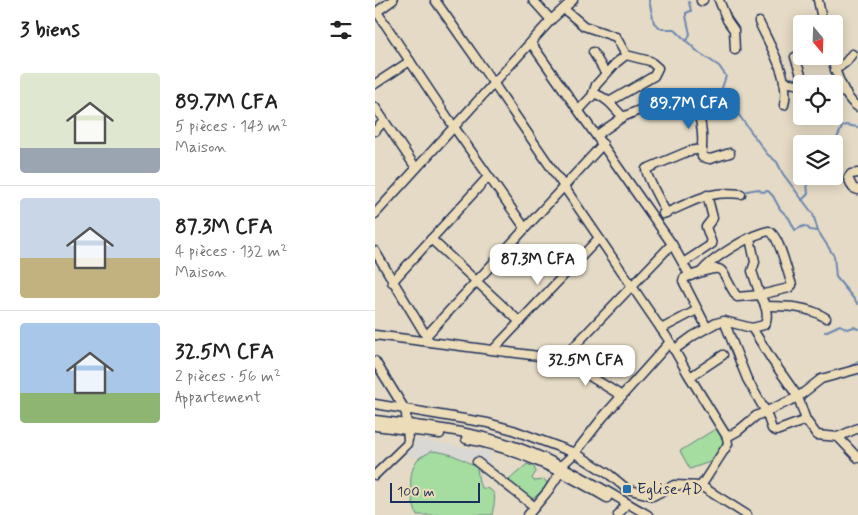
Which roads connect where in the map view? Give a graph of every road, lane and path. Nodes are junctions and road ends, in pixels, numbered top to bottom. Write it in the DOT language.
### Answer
graph roads {
  1 [pos="393,0"];
  2 [pos="435,0"];
  3 [pos="533,0"];
  4 [pos="573,0"];
  5 [pos="719,0"];
  6 [pos="818,0"];
  7 [pos="564,9"];
  8 [pos="376,12"];
  9 [pos="821,15"];
  10 [pos="551,20"];
  11 [pos="759,22"];
  12 [pos="531,44"];
  13 [pos="735,50"];
  14 [pos="593,52"];
  15 [pos="852,54"];
  16 [pos="626,55"];
  17 [pos="409,61"];
  18 [pos="834,65"];
  19 [pos="835,70"];
  20 [pos="606,74"];
  21 [pos="784,82"];
  22 [pos="793,83"];
  23 [pos="375,84"];
  24 [pos="494,84"];
  25 [pos="843,92"];
  26 [pos="594,93"];
  27 [pos="846,93"];
  28 [pos="609,102"];
  29 [pos="784,105"];
  30 [pos="375,107"];
  31 [pos="858,107"];
  32 [pos="579,110"];
  33 [pos="623,117"];
  34 [pos="384,121"];
  35 [pos="454,128"];
  36 [pos="375,131"];
  37 [pos="597,135"];
  38 [pos="603,144"];
  39 [pos="702,149"];
  40 [pos="730,153"];
  41 [pos="416,168"];
  42 [pos="858,172"];
  43 [pos="488,177"];
  44 [pos="564,186"];
  45 [pos="858,190"];
  46 [pos="741,194"];
  47 [pos="707,195"];
  48 [pos="666,213"];
  49 [pos="375,214"];
  50 [pos="655,219"];
  51 [pos="525,228"];
  52 [pos="599,238"];
  53 [pos="750,238"];
  54 [pos="431,239"];
  55 [pos="672,244"];
  56 [pos="375,251"];
  57 [pos="683,263"];
  58 [pos="702,271"];
  59 [pos="690,276"];
  60 [pos="477,281"];
  61 [pos="392,282"];
  62 [pos="633,287"];
  63 [pos="760,295"];
  64 [pos="765,306"];
  65 [pos="697,310"];
  66 [pos="825,318"];
  67 [pos="723,321"];
  68 [pos="520,322"];
  69 [pos="707,328"];
  70 [pos="752,328"];
  71 [pos="661,329"];
  72 [pos="375,335"];
  73 [pos="428,338"];
  74 [pos="670,342"];
  75 [pos="493,349"];
  76 [pos="675,350"];
  77 [pos="723,355"];
  78 [pos="562,359"];
  79 [pos="375,361"];
  80 [pos="858,369"];
  81 [pos="690,377"];
  82 [pos="622,396"];
  83 [pos="797,397"];
  84 [pos="375,404"];
  85 [pos="404,408"];
  86 [pos="766,412"];
  87 [pos="375,420"];
  88 [pos="806,420"];
  89 [pos="375,426"];
  90 [pos="407,427"];
  91 [pos="858,428"];
  92 [pos="838,436"];
  93 [pos="727,437"];
  94 [pos="575,453"];
  95 [pos="858,458"];
  96 [pos="477,462"];
  97 [pos="561,468"];
  98 [pos="375,476"];
  99 [pos="701,486"];
  100 [pos="624,507"];
  101 [pos="531,512"];
  102 [pos="618,515"];
  103 [pos="638,515"];
  104 [pos="648,515"];
  105 [pos="747,515"];
  1 -- 8 [label="street"];
  2 -- 24 [label="street"];
  3 -- 10 [label="street"];
  4 -- 7 [label="street"];
  5 -- 13 [label="street"];
  6 -- 9 [label="street"];
  7 -- 10 [label="street"];
  7 -- 16 [label="street"];
  8 -- 17 [label="street"];
  10 -- 12 [label="street"];
  11 -- 21 [label="street"];
  12 -- 24 [label="street"];
  12 -- 32 [label="street"];
  14 -- 20 [label="street"];
  15 -- 19 [label="street"];
  16 -- 20 [label="street"];
  16 -- 28 [label="street"];
  17 -- 23 [label="street"];
  17 -- 35 [label="street"];
  18 -- 19 [label="street"];
  19 -- 27 [label="street"];
  20 -- 26 [label="street"];
  21 -- 22 [label="street"];
  21 -- 29 [label="street"];
  24 -- 35 [label="street"];
  24 -- 44 [label="street"];
  25 -- 27 [label="street"];
  26 -- 28 [label="street"];
  26 -- 32 [label="street"];
  27 -- 31 [label="street"];
  28 -- 33 [label="street"];
  30 -- 34 [label="street"];
  32 -- 37 [label="street"];
  33 -- 37 [label="street"];
  33 -- 39 [label="street"];
  34 -- 36 [label="street"];
  34 -- 41 [label="street"];
  35 -- 41 [label="street"];
  35 -- 43 [label="street"];
  37 -- 38 [label="street"];
  38 -- 44 [label="street"];
  38 -- 50 [label="street"];
  39 -- 40 [label="street"];
  39 -- 48 [label="street"];
  41 -- 49 [label="street"];
  42 -- 45 [label="street"];
  43 -- 51 [label="street"];
  43 -- 54 [label="street"];
  44 -- 51 [label="street"];
  44 -- 52 [label="street"];
  46 -- 47 [label="street"];
  47 -- 48 [label="street"];
  47 -- 57 [label="street"];
  48 -- 50 [label="street"];
  50 -- 55 [label="street"];
  51 -- 60 [label="street"];
  52 -- 62 [label="street"];
  52 -- 68 [label="street"];
  53 -- 58 [label="street"];
  53 -- 63 [label="street"];
  53 -- 63 [label="street"];
  54 -- 60 [label="street"];
  54 -- 61 [label="street"];
  55 -- 57 [label="street"];
  55 -- 62 [label="street"];
  56 -- 61 [label="street"];
  57 -- 59 [label="street"];
  58 -- 59 [label="street"];
  58 -- 63 [label="street"];
  59 -- 65 [label="street"];
  60 -- 68 [label="street"];
  60 -- 73 [label="street"];
  61 -- 73 [label="street"];
  62 -- 71 [label="street"];
  62 -- 78 [label="street"];
  63 -- 64 [label="street"];
  64 -- 66 [label="street"];
  64 -- 70 [label="street"];
  65 -- 69 [label="street"];
  65 -- 71 [label="street"];
  67 -- 69 [label="street"];
  67 -- 70 [label="street"];
  67 -- 86 [label="street"];
  68 -- 75 [label="street"];
  69 -- 76 [label="street"];
  70 -- 83 [label="street"];
  71 -- 74 [label="street"];
  72 -- 73 [label="street"];
  73 -- 75 [label="street"];
  74 -- 76 [label="street"];
  74 -- 82 [label="street"];
  75 -- 78 [label="street"];
  76 -- 81 [label="street"];
  77 -- 81 [label="street"];
  78 -- 82 [label="street"];
  79 -- 85 [label="street"];
  80 -- 83 [label="street"];
  81 -- 93 [label="street"];
  82 -- 94 [label="street"];
  83 -- 86 [label="street"];
  83 -- 88 [label="street"];
  84 -- 85 [label="street"];
  85 -- 90 [label="street"];
  85 -- 94 [label="street"];
  86 -- 88 [label="street"];
  86 -- 93 [label="street"];
  87 -- 90 [label="street"];
  88 -- 92 [label="street"];
  89 -- 90 [label="street"];
  90 -- 97 [label="street"];
  90 -- 98 [label="street"];
  91 -- 92 [label="street"];
  92 -- 95 [label="street"];
  93 -- 99 [label="street"];
  94 -- 97 [label="street"];
  94 -- 99 [label="street"];
  96 -- 101 [label="street"];
  97 -- 100 [label="street"];
  97 -- 101 [label="street"];
  97 -- 104 [label="street"];
  99 -- 105 [label="street"];
  100 -- 102 [label="street"];
  100 -- 103 [label="street"];
}
